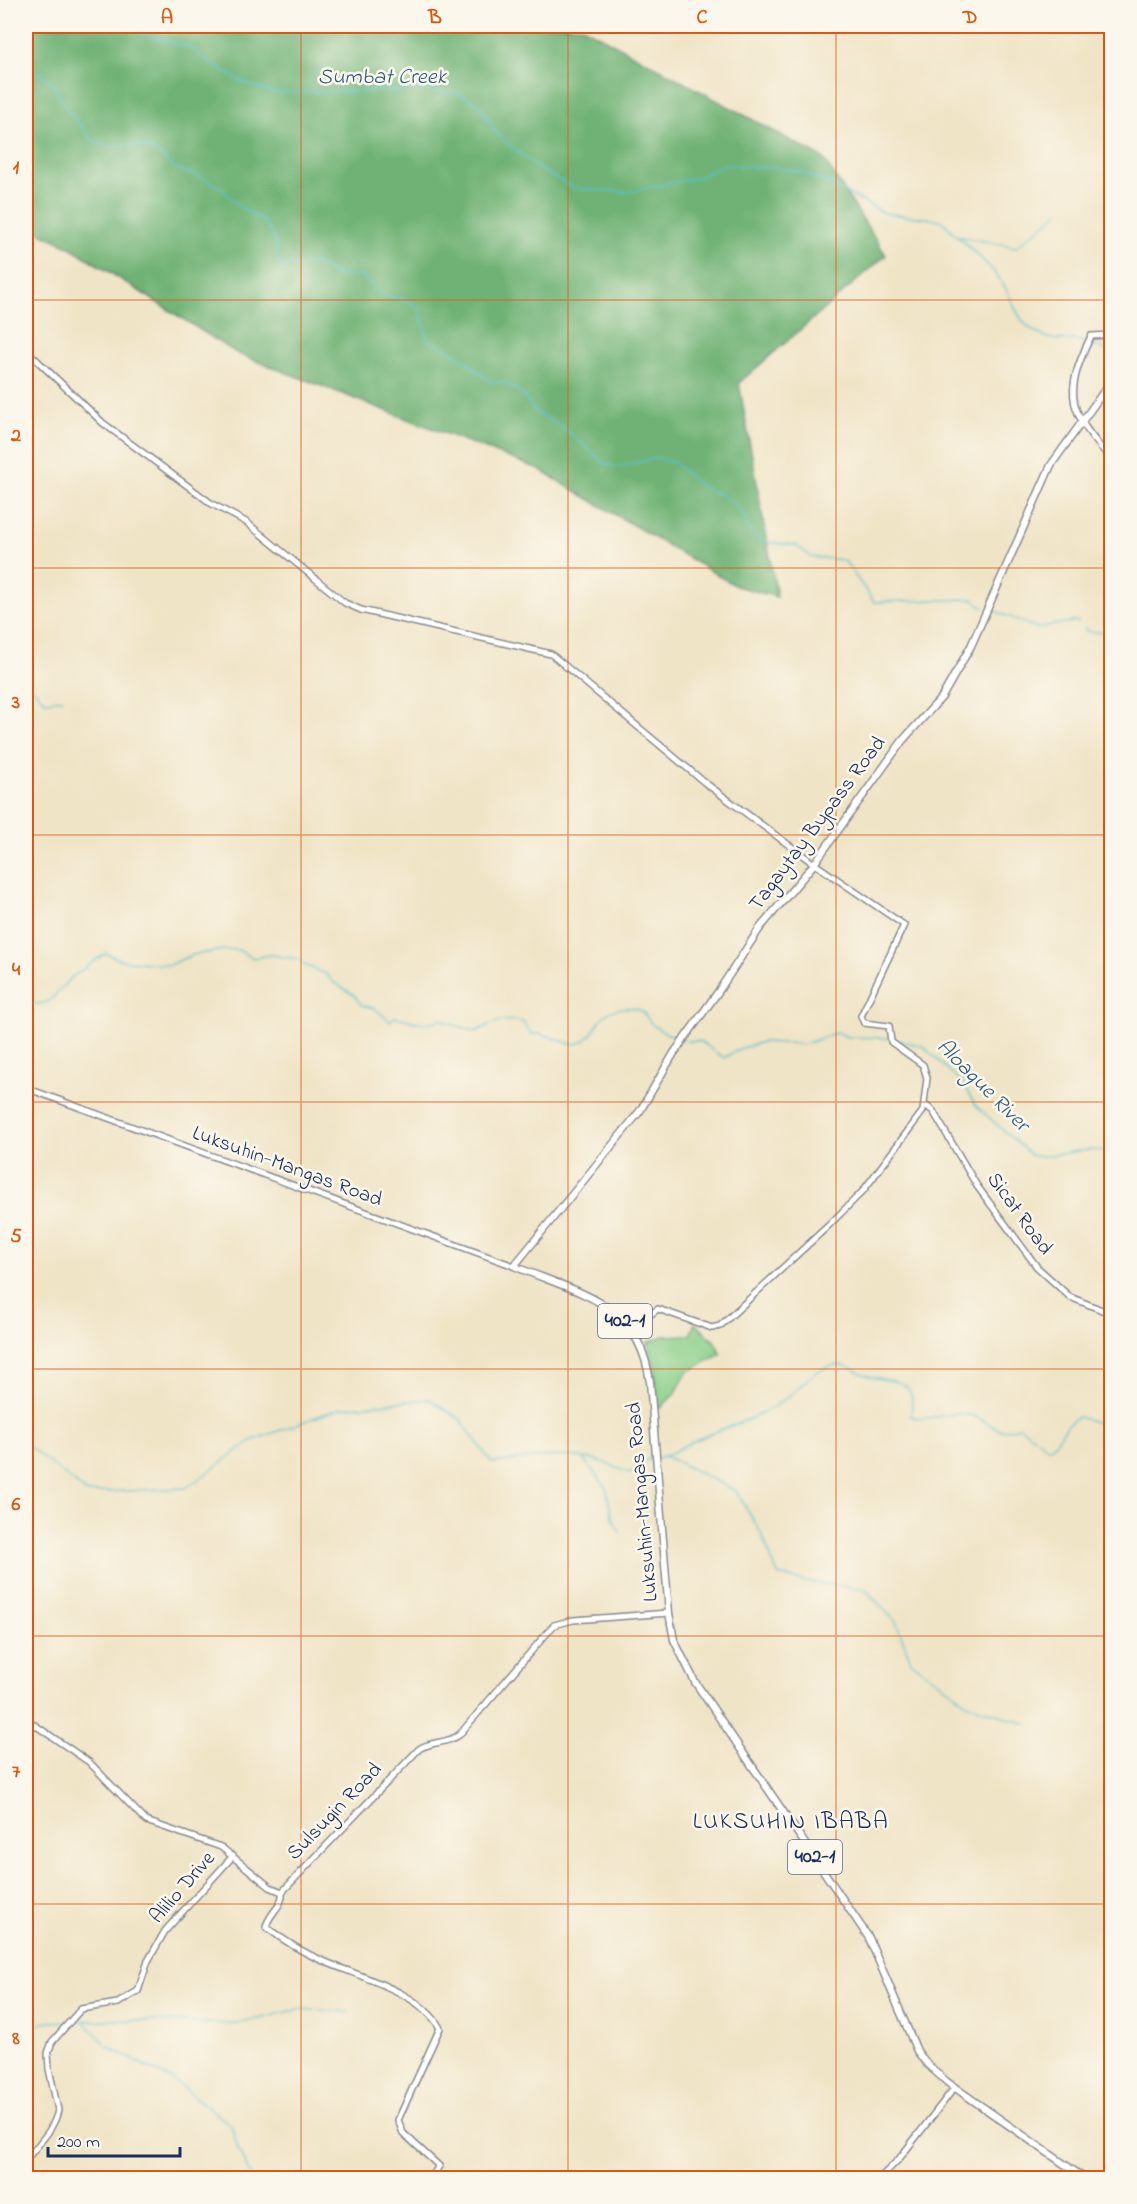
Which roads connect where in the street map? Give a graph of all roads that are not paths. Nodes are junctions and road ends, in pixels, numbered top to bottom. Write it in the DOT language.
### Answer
graph roads {
  1 [pos="1112,335"];
  2 [pos="26,350"];
  3 [pos="1112,380"];
  4 [pos="1082,423"];
  5 [pos="1112,460"];
  6 [pos="814,864"];
  7 [pos="26,1088"];
  8 [pos="925,1105"];
  9 [pos="514,1266"];
  10 [pos="1112,1314"];
  11 [pos="631,1328"];
  12 [pos="669,1613"];
  13 [pos="26,1719"];
  14 [pos="233,1856"];
  15 [pos="282,1892"];
  16 [pos="955,2087"];
  17 [pos="26,2160"];
  18 [pos="431,2178"];
  19 [pos="880,2178"];
  20 [pos="1084,2178"];
  1 -- 4 [label="street"];
  2 -- 6 [label="street"];
  3 -- 4 [label="main road, Tagaytay Bypass Road"];
  4 -- 5 [label="street"];
  4 -- 6 [label="main road, Tagaytay Bypass Road"];
  6 -- 8 [label="street"];
  6 -- 9 [label="main road, Tagaytay Bypass Road"];
  7 -- 9 [label="street, Luksuhin-Mangas Road / 402-1"];
  8 -- 10 [label="street, Sicat Road"];
  8 -- 11 [label="street"];
  9 -- 11 [label="main road, Luksuhin-Mangas Road / 402-1"];
  11 -- 12 [label="main road, Luksuhin-Mangas Road / 402-1"];
  12 -- 15 [label="street, Sulsugin Road"];
  12 -- 16 [label="main road, Luksuhin-Mangas Road / 402-1"];
  13 -- 14 [label="street"];
  14 -- 15 [label="street"];
  14 -- 17 [label="street, Alilio Drive"];
  15 -- 18 [label="street, Sulsugin Road"];
  16 -- 19 [label="street"];
  16 -- 20 [label="main road, Luksuhin-Mangas Road / 402-1"];
}
